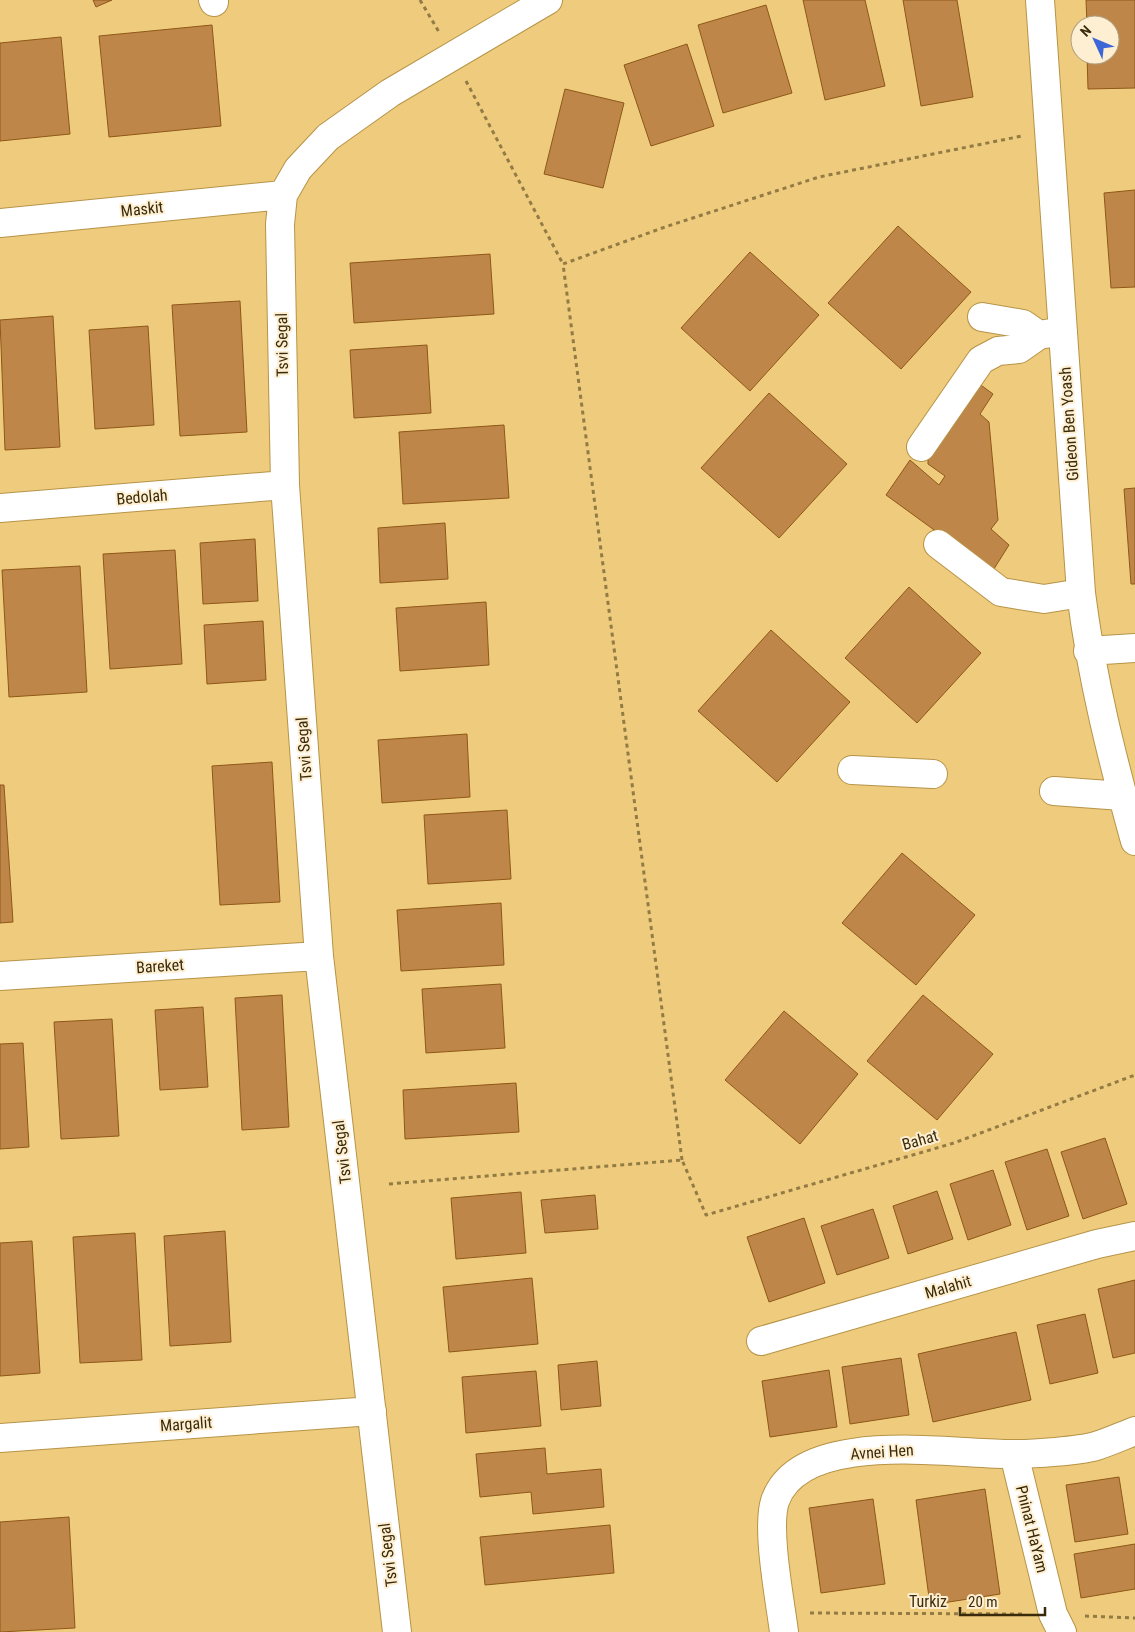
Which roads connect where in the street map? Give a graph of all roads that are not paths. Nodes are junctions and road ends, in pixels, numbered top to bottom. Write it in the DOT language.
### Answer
graph roads {
  1 [pos="548,0"];
  2 [pos="1040,0"];
  3 [pos="283,195"];
  4 [pos="0,223"];
  5 [pos="982,317"];
  6 [pos="1051,333"];
  7 [pos="921,447"];
  8 [pos="285,485"];
  9 [pos="0,508"];
  10 [pos="938,544"];
  11 [pos="1081,594"];
  12 [pos="1135,648"];
  13 [pos="1088,651"];
  14 [pos="852,770"];
  15 [pos="933,774"];
  16 [pos="1054,791"];
  17 [pos="1122,796"];
  18 [pos="1135,842"];
  19 [pos="319,956"];
  20 [pos="0,976"];
  21 [pos="1135,1236"];
  22 [pos="761,1341"];
  23 [pos="372,1411"];
  24 [pos="1135,1431"];
  25 [pos="0,1438"];
  26 [pos="1014,1454"];
  27 [pos="783,1623"];
  28 [pos="1058,1623"];
  29 [pos="397,1632"];
  1 -- 3 [label="street, Tsvi Segal"];
  2 -- 6 [label="street, Gideon Ben Yoash"];
  3 -- 4 [label="street, Maskit"];
  3 -- 8 [label="street, Tsvi Segal"];
  5 -- 6 [label="street"];
  6 -- 7 [label="street"];
  6 -- 11 [label="street, Gideon Ben Yoash"];
  8 -- 9 [label="street, Bedolah"];
  8 -- 19 [label="street, Tsvi Segal"];
  10 -- 11 [label="street"];
  11 -- 13 [label="street, Gideon Ben Yoash"];
  12 -- 13 [label="street"];
  13 -- 17 [label="street, Gideon Ben Yoash"];
  14 -- 15 [label="street"];
  16 -- 17 [label="street"];
  17 -- 18 [label="street, Gideon Ben Yoash"];
  19 -- 20 [label="street, Bareket"];
  19 -- 23 [label="street, Tsvi Segal"];
  21 -- 22 [label="street, Malahit"];
  23 -- 25 [label="street, Margalit"];
  23 -- 29 [label="street, Tsvi Segal"];
  24 -- 26 [label="street, Avnei Hen"];
  26 -- 27 [label="street, Avnei Hen"];
  26 -- 28 [label="street, Pninat HaYam"];
}
